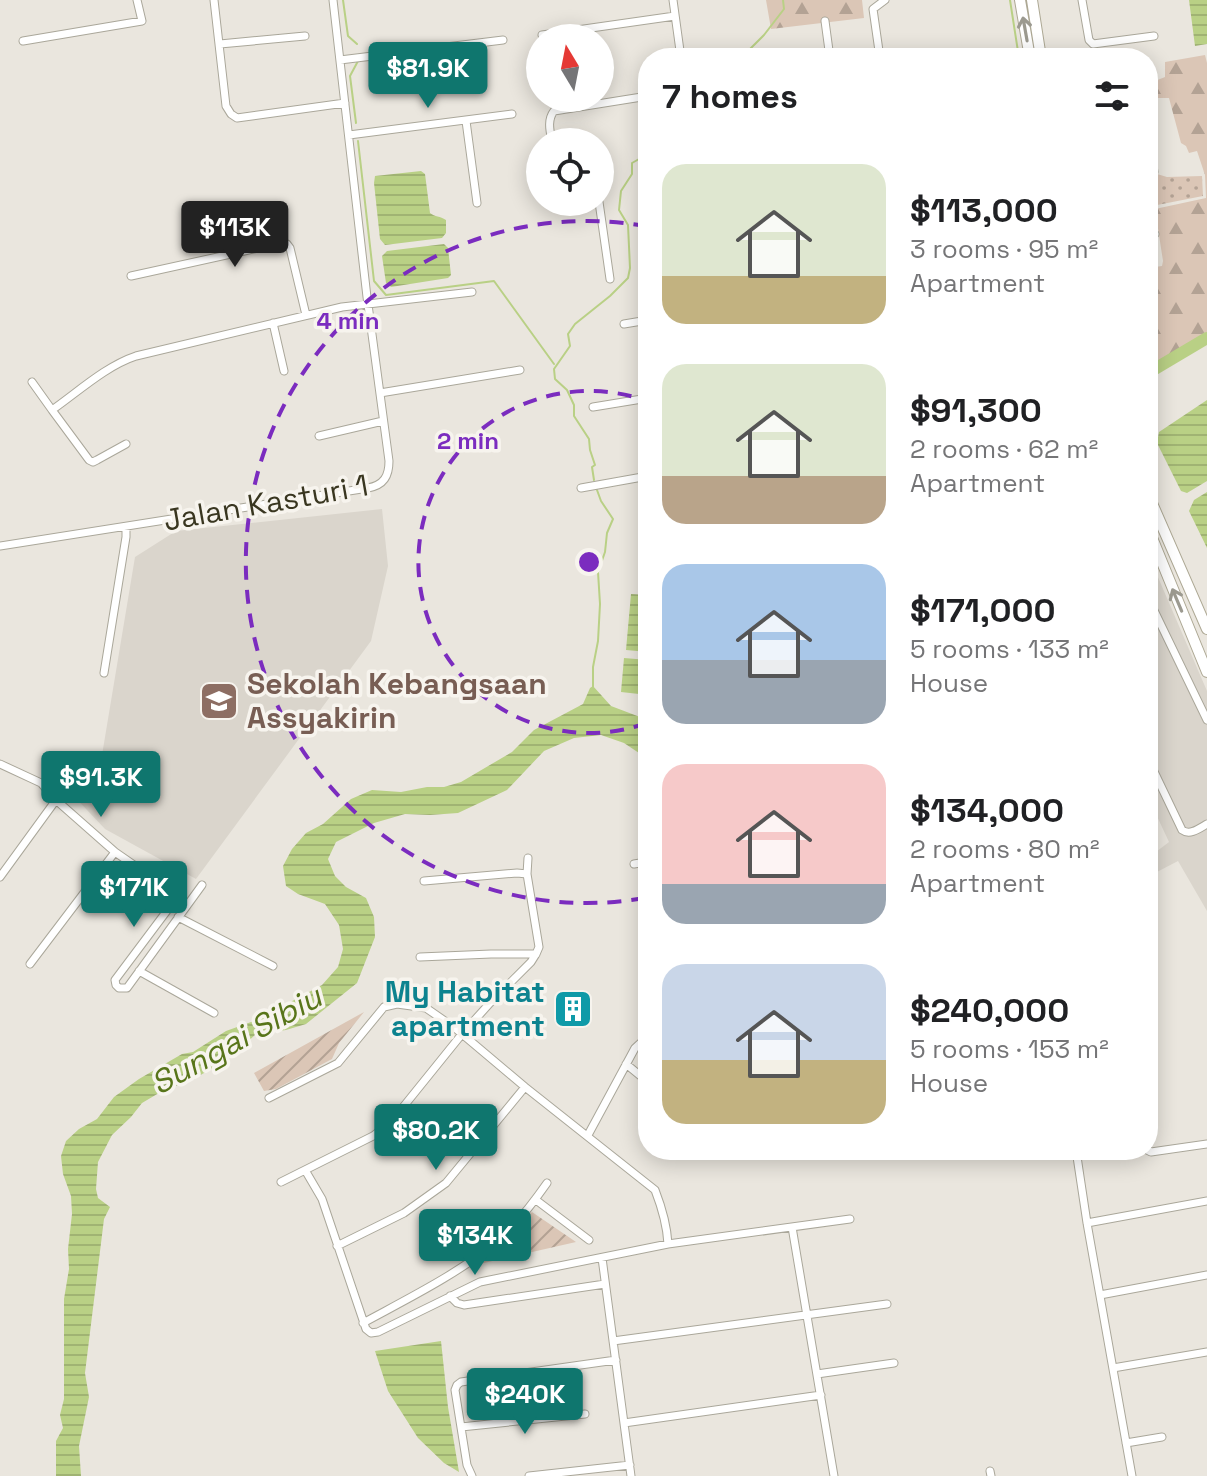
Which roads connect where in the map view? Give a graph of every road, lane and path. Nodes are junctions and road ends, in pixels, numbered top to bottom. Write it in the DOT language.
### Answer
graph roads {
  1 [pos="137,0"];
  2 [pos="214,0"];
  3 [pos="333,0"];
  4 [pos="673,0"];
  5 [pos="885,0"];
  6 [pos="1020,0"];
  7 [pos="1032,0"];
  8 [pos="1082,0"];
  9 [pos="675,16"];
  10 [pos="825,21"];
  11 [pos="614,25"];
  12 [pos="305,36"];
  13 [pos="1154,36"];
  14 [pos="503,40"];
  15 [pos="23,41"];
  16 [pos="220,44"];
  17 [pos="680,48"];
  18 [pos="829,48"];
  19 [pos="879,48"];
  20 [pos="1028,48"];
  21 [pos="1039,48"];
  22 [pos="340,60"];
  23 [pos="638,98"];
  24 [pos="345,103"];
  25 [pos="512,114"];
  26 [pos="466,121"];
  27 [pos="550,128"];
  28 [pos="349,135"];
  29 [pos="477,203"];
  30 [pos="601,216"];
  31 [pos="131,276"];
  32 [pos="610,279"];
  33 [pos="472,292"];
  34 [pos="368,304"];
  35 [pos="306,315"];
  36 [pos="638,322"];
  37 [pos="273,323"];
  38 [pos="624,324"];
  39 [pos="520,370"];
  40 [pos="284,371"];
  41 [pos="32,382"];
  42 [pos="380,393"];
  43 [pos="638,400"];
  44 [pos="593,407"];
  45 [pos="52,410"];
  46 [pos="383,421"];
  47 [pos="319,436"];
  48 [pos="126,444"];
  49 [pos="638,478"];
  50 [pos="581,488"];
  51 [pos="1158,517"];
  52 [pos="126,527"];
  53 [pos="0,546"];
  54 [pos="1158,563"];
  55 [pos="1158,619"];
  56 [pos="1207,629"];
  57 [pos="1207,672"];
  58 [pos="104,673"];
  59 [pos="1188,681"];
  60 [pos="1207,720"];
  61 [pos="0,764"];
  62 [pos="1158,780"];
  63 [pos="56,800"];
  64 [pos="1207,824"];
  65 [pos="115,852"];
  66 [pos="528,858"];
  67 [pos="638,863"];
  68 [pos="634,864"];
  69 [pos="527,874"];
  70 [pos="0,877"];
  71 [pos="424,881"];
  72 [pos="202,885"];
  73 [pos="178,896"];
  74 [pos="188,903"];
  75 [pos="178,917"];
  76 [pos="536,954"];
  77 [pos="420,957"];
  78 [pos="30,964"];
  79 [pos="273,966"];
  80 [pos="139,971"];
  81 [pos="214,1013"];
  82 [pos="462,1034"];
  83 [pos="638,1045"];
  84 [pos="626,1064"];
  85 [pos="638,1074"];
  86 [pos="525,1087"];
  87 [pos="269,1098"];
  88 [pos="588,1135"];
  89 [pos="1207,1144"];
  90 [pos="1158,1151"];
  91 [pos="1077,1160"];
  92 [pos="305,1170"];
  93 [pos="281,1182"];
  94 [pos="547,1183"];
  95 [pos="536,1200"];
  96 [pos="1207,1201"];
  97 [pos="850,1219"];
  98 [pos="1087,1223"];
  99 [pos="792,1227"];
  100 [pos="589,1240"];
  101 [pos="668,1244"];
  102 [pos="337,1246"];
  103 [pos="602,1258"];
  104 [pos="1207,1275"];
  105 [pos="605,1284"];
  106 [pos="1100,1295"];
  107 [pos="450,1296"];
  108 [pos="887,1304"];
  109 [pos="807,1315"];
  110 [pos="363,1323"];
  111 [pos="613,1341"];
  112 [pos="1207,1352"];
  113 [pos="616,1360"];
  114 [pos="894,1363"];
  115 [pos="1113,1368"];
  116 [pos="817,1374"];
  117 [pos="821,1395"];
  118 [pos="585,1414"];
  119 [pos="624,1423"];
  120 [pos="461,1427"];
  121 [pos="1162,1437"];
  122 [pos="1126,1443"];
  123 [pos="630,1465"];
  124 [pos="472,1476"];
  125 [pos="529,1476"];
  126 [pos="631,1476"];
  127 [pos="834,1476"];
  128 [pos="1132,1476"];
  1 -- 15 [label="street"];
  2 -- 16 [label="street"];
  3 -- 22 [label="street, Jalan Kasturi 1"];
  4 -- 9 [label="street"];
  5 -- 19 [label="street"];
  20 -- 6 [label="street, one-way"];
  7 -- 21 [label="street"];
  8 -- 13 [label="street"];
  9 -- 11 [label="street"];
  9 -- 17 [label="street"];
  10 -- 18 [label="street"];
  12 -- 16 [label="street"];
  14 -- 22 [label="street"];
  16 -- 24 [label="street"];
  22 -- 24 [label="street, Jalan Kasturi 1"];
  23 -- 27 [label="street"];
  24 -- 28 [label="street, Jalan Kasturi 1"];
  25 -- 26 [label="street"];
  26 -- 28 [label="street"];
  26 -- 29 [label="street"];
  28 -- 34 [label="street, Jalan Kasturi 1"];
  30 -- 32 [label="street"];
  31 -- 35 [label="street"];
  33 -- 34 [label="street"];
  34 -- 35 [label="street"];
  34 -- 42 [label="street, Jalan Kasturi 1"];
  35 -- 37 [label="street"];
  36 -- 38 [label="street"];
  37 -- 40 [label="street"];
  37 -- 45 [label="street"];
  39 -- 42 [label="street"];
  41 -- 45 [label="street"];
  42 -- 46 [label="street, Jalan Kasturi 1"];
  43 -- 44 [label="street"];
  45 -- 48 [label="street"];
  46 -- 47 [label="street"];
  46 -- 52 [label="street, Jalan Kasturi 1"];
  49 -- 50 [label="street"];
  51 -- 56 [label="street"];
  52 -- 53 [label="street, Jalan Kasturi 1"];
  52 -- 58 [label="street"];
  57 -- 54 [label="street, one-way"];
  55 -- 59 [label="street"];
  57 -- 59 [label="street"];
  59 -- 60 [label="street"];
  61 -- 63 [label="street"];
  62 -- 64 [label="street"];
  63 -- 65 [label="street"];
  63 -- 70 [label="street"];
  65 -- 73 [label="street"];
  65 -- 78 [label="street"];
  66 -- 69 [label="street"];
  67 -- 68 [label="street"];
  69 -- 71 [label="street"];
  69 -- 76 [label="street"];
  72 -- 74 [label="street"];
  73 -- 74 [label="street"];
  73 -- 80 [label="street"];
  74 -- 75 [label="street"];
  75 -- 79 [label="street"];
  75 -- 80 [label="street"];
  76 -- 77 [label="street"];
  76 -- 82 [label="street"];
  80 -- 81 [label="street"];
  82 -- 86 [label="street"];
  82 -- 87 [label="street"];
  82 -- 92 [label="street"];
  83 -- 84 [label="street"];
  84 -- 85 [label="street"];
  84 -- 88 [label="street"];
  86 -- 88 [label="street"];
  86 -- 102 [label="street"];
  88 -- 101 [label="street"];
  89 -- 90 [label="street"];
  91 -- 98 [label="street"];
  92 -- 93 [label="street"];
  92 -- 102 [label="street"];
  94 -- 95 [label="street"];
  95 -- 100 [label="street"];
  95 -- 110 [label="street"];
  96 -- 98 [label="street"];
  97 -- 99 [label="street"];
  98 -- 106 [label="street"];
  99 -- 101 [label="street"];
  99 -- 109 [label="street"];
  101 -- 103 [label="street"];
  102 -- 110 [label="street"];
  103 -- 105 [label="street"];
  103 -- 107 [label="street"];
  104 -- 106 [label="street"];
  105 -- 107 [label="street"];
  105 -- 111 [label="street"];
  106 -- 115 [label="street"];
  107 -- 110 [label="street"];
  108 -- 109 [label="street"];
  109 -- 111 [label="street"];
  109 -- 116 [label="street"];
  111 -- 113 [label="street"];
  112 -- 115 [label="street"];
  113 -- 119 [label="street"];
  113 -- 120 [label="street"];
  114 -- 116 [label="street"];
  115 -- 122 [label="street"];
  116 -- 117 [label="street"];
  117 -- 119 [label="street"];
  117 -- 127 [label="street"];
  118 -- 120 [label="street"];
  119 -- 123 [label="street"];
  120 -- 124 [label="street"];
  121 -- 122 [label="street"];
  122 -- 128 [label="street"];
  123 -- 125 [label="street"];
  123 -- 126 [label="street"];
}
